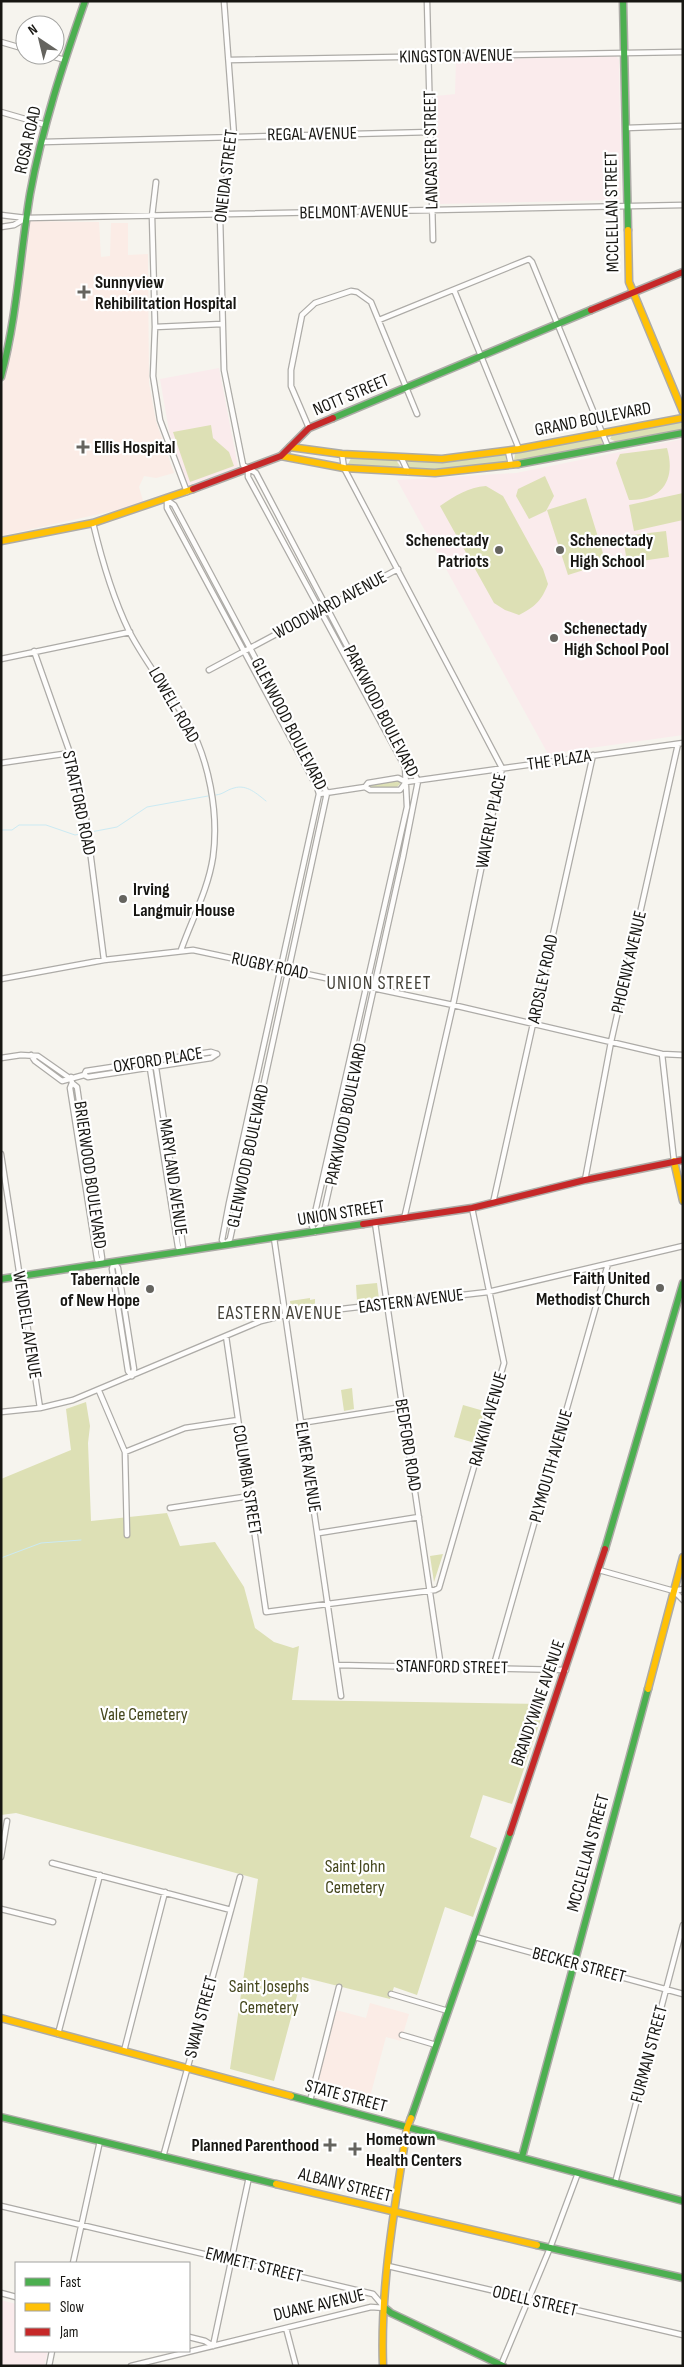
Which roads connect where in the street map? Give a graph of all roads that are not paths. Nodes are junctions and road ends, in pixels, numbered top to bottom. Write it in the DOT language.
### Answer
graph roads {
  1 [pos="85,1"];
  2 [pos="224,1"];
  3 [pos="427,1"];
  4 [pos="623,1"];
  5 [pos="1,42"];
  6 [pos="15,46"];
  7 [pos="683,52"];
  8 [pos="624,53"];
  9 [pos="430,57"];
  10 [pos="65,60"];
  11 [pos="229,60"];
  12 [pos="64,65"];
  13 [pos="1,112"];
  14 [pos="46,125"];
  15 [pos="683,126"];
  16 [pos="626,128"];
  17 [pos="431,132"];
  18 [pos="234,135"];
  19 [pos="43,142"];
  20 [pos="156,182"];
  21 [pos="683,205"];
  22 [pos="627,206"];
  23 [pos="432,210"];
  24 [pos="1,215"];
  25 [pos="152,216"];
  26 [pos="220,216"];
  27 [pos="26,218"];
  28 [pos="1,227"];
  29 [pos="433,240"];
  30 [pos="683,272"];
  31 [pos="454,290"];
  32 [pos="633,293"];
  33 [pos="379,320"];
  34 [pos="222,324"];
  35 [pos="558,324"];
  36 [pos="154,327"];
  37 [pos="482,356"];
  38 [pos="1,378"];
  39 [pos="406,388"];
  40 [pos="683,412"];
  41 [pos="417,414"];
  42 [pos="683,418"];
  43 [pos="309,428"];
  44 [pos="603,433"];
  45 [pos="683,433"];
  46 [pos="290,447"];
  47 [pos="608,447"];
  48 [pos="306,449"];
  49 [pos="520,449"];
  50 [pos="508,451"];
  51 [pos="342,454"];
  52 [pos="281,456"];
  53 [pos="400,457"];
  54 [pos="306,462"];
  55 [pos="511,465"];
  56 [pos="344,468"];
  57 [pos="248,469"];
  58 [pos="408,472"];
  59 [pos="187,492"];
  60 [pos="167,500"];
  61 [pos="92,523"];
  62 [pos="1,541"];
  63 [pos="398,569"];
  64 [pos="327,607"];
  65 [pos="320,610"];
  66 [pos="130,632"];
  67 [pos="250,648"];
  68 [pos="34,651"];
  69 [pos="244,651"];
  70 [pos="1,659"];
  71 [pos="209,670"];
  72 [pos="681,744"];
  73 [pos="70,753"];
  74 [pos="593,756"];
  75 [pos="1,763"];
  76 [pos="502,768"];
  77 [pos="418,781"];
  78 [pos="406,782"];
  79 [pos="365,788"];
  80 [pos="327,793"];
  81 [pos="319,794"];
  82 [pos="181,950"];
  83 [pos="104,960"];
  84 [pos="280,968"];
  85 [pos="288,970"];
  86 [pos="1,979"];
  87 [pos="367,987"];
  88 [pos="373,988"];
  89 [pos="453,1005"];
  90 [pos="533,1025"];
  91 [pos="611,1042"];
  92 [pos="662,1054"];
  93 [pos="683,1055"];
  94 [pos="1,1058"];
  95 [pos="155,1061"];
  96 [pos="149,1062"];
  97 [pos="156,1067"];
  98 [pos="150,1068"];
  99 [pos="84,1074"];
  100 [pos="70,1077"];
  101 [pos="1,1154"];
  102 [pos="683,1160"];
  103 [pos="674,1161"];
  104 [pos="584,1180"];
  105 [pos="683,1201"];
  106 [pos="493,1203"];
  107 [pos="472,1208"];
  108 [pos="404,1218"];
  109 [pos="375,1223"];
  110 [pos="315,1232"];
  111 [pos="274,1238"];
  112 [pos="225,1244"];
  113 [pos="683,1246"];
  114 [pos="182,1251"];
  115 [pos="114,1262"];
  116 [pos="100,1264"];
  117 [pos="608,1264"];
  118 [pos="19,1276"];
  119 [pos="1,1279"];
  120 [pos="683,1283"];
  121 [pos="488,1292"];
  122 [pos="387,1305"];
  123 [pos="285,1316"];
  124 [pos="226,1336"];
  125 [pos="132,1376"];
  126 [pos="99,1390"];
  127 [pos="402,1407"];
  128 [pos="40,1408"];
  129 [pos="1,1412"];
  130 [pos="238,1420"];
  131 [pos="301,1423"];
  132 [pos="125,1452"];
  133 [pos="250,1496"];
  134 [pos="170,1508"];
  135 [pos="419,1517"];
  136 [pos="319,1533"];
  137 [pos="127,1535"];
  138 [pos="683,1556"];
  139 [pos="599,1570"];
  140 [pos="683,1589"];
  141 [pos="430,1591"];
  142 [pos="674,1591"];
  143 [pos="683,1600"];
  144 [pos="328,1603"];
  145 [pos="337,1665"];
  146 [pos="441,1667"];
  147 [pos="493,1668"];
  148 [pos="566,1670"];
  149 [pos="341,1696"];
  150 [pos="7,1821"];
  151 [pos="1,1857"];
  152 [pos="52,1864"];
  153 [pos="100,1875"];
  154 [pos="240,1877"];
  155 [pos="165,1892"];
  156 [pos="1,1910"];
  157 [pos="231,1910"];
  158 [pos="53,1922"];
  159 [pos="683,1925"];
  160 [pos="475,1937"];
  161 [pos="574,1964"];
  162 [pos="339,1987"];
  163 [pos="666,1989"];
  164 [pos="391,1994"];
  165 [pos="683,1994"];
  166 [pos="448,2011"];
  167 [pos="1,2018"];
  168 [pos="58,2034"];
  169 [pos="402,2035"];
  170 [pos="436,2046"];
  171 [pos="124,2051"];
  172 [pos="187,2068"];
  173 [pos="310,2102"];
  174 [pos="1,2117"];
  175 [pos="407,2128"];
  176 [pos="100,2141"];
  177 [pos="163,2157"];
  178 [pos="522,2158"];
  179 [pos="578,2172"];
  180 [pos="249,2177"];
  181 [pos="615,2183"];
  182 [pos="683,2202"];
  183 [pos="1,2206"];
  184 [pos="393,2212"];
  185 [pos="82,2225"];
  186 [pos="550,2248"];
  187 [pos="231,2259"];
  188 [pos="73,2262"];
  189 [pos="388,2266"];
  190 [pos="683,2278"];
  191 [pos="1,2293"];
  192 [pos="15,2297"];
  193 [pos="528,2299"];
  194 [pos="384,2308"];
  195 [pos="286,2328"];
  196 [pos="683,2335"];
  197 [pos="190,2337"];
  198 [pos="213,2346"];
  199 [pos="52,2352"];
  200 [pos="189,2352"];
  201 [pos="190,2352"];
  202 [pos="502,2365"];
  203 [pos="48,2366"];
  204 [pos="132,2366"];
  205 [pos="296,2366"];
  206 [pos="383,2366"];
  1 -- 10 [label="main road, ROSA ROAD"];
  2 -- 11 [label="street, ONEIDA STREET"];
  3 -- 9 [label="street, LANCASTER STREET"];
  4 -- 8 [label="main road, MCCLELLAN STREET"];
  5 -- 6 [label="street"];
  7 -- 8 [label="street, KINGSTON AVENUE"];
  8 -- 9 [label="street, KINGSTON AVENUE"];
  8 -- 16 [label="main road, MCCLELLAN STREET"];
  9 -- 11 [label="street, KINGSTON AVENUE"];
  9 -- 17 [label="street, LANCASTER STREET"];
  11 -- 18 [label="street, ONEIDA STREET"];
  12 -- 14 [label="main road, ROSA ROAD"];
  13 -- 14 [label="street"];
  14 -- 19 [label="main road, ROSA ROAD"];
  15 -- 16 [label="street"];
  16 -- 22 [label="main road, MCCLELLAN STREET"];
  17 -- 18 [label="street, REGAL AVENUE"];
  17 -- 23 [label="street, LANCASTER STREET"];
  18 -- 19 [label="street, REGAL AVENUE"];
  18 -- 26 [label="street, ONEIDA STREET"];
  19 -- 27 [label="main road, ROSA ROAD"];
  20 -- 25 [label="street"];
  21 -- 22 [label="street, BELMONT AVENUE"];
  22 -- 23 [label="street, BELMONT AVENUE"];
  22 -- 32 [label="main road, MCCLELLAN STREET"];
  23 -- 26 [label="street, BELMONT AVENUE"];
  23 -- 29 [label="street, LANCASTER STREET"];
  24 -- 27 [label="street"];
  25 -- 26 [label="street, BELMONT AVENUE"];
  25 -- 27 [label="street, BELMONT AVENUE"];
  25 -- 36 [label="street"];
  26 -- 34 [label="street, ONEIDA STREET"];
  27 -- 28 [label="street"];
  27 -- 38 [label="main road, ROSA ROAD"];
  30 -- 32 [label="main road, NOTT STREET"];
  31 -- 33 [label="street"];
  31 -- 35 [label="street"];
  31 -- 37 [label="street"];
  32 -- 35 [label="main road, NOTT STREET"];
  32 -- 40 [label="main road, MCCLELLAN STREET"];
  33 -- 39 [label="street"];
  33 -- 43 [label="street"];
  34 -- 36 [label="street"];
  34 -- 57 [label="street, ONEIDA STREET"];
  35 -- 37 [label="main road, NOTT STREET"];
  35 -- 44 [label="street"];
  36 -- 59 [label="street"];
  37 -- 39 [label="main road, NOTT STREET"];
  37 -- 49 [label="street"];
  39 -- 41 [label="street"];
  39 -- 43 [label="main road, NOTT STREET"];
  42 -- 44 [label="main road, GRAND BOULEVARD"];
  43 -- 46 [label="main road, NOTT STREET"];
  44 -- 47 [label="street"];
  44 -- 49 [label="main road, GRAND BOULEVARD"];
  45 -- 47 [label="main road, GRAND BOULEVARD"];
  46 -- 48 [label="main road, GRAND BOULEVARD"];
  46 -- 52 [label="main road, NOTT STREET"];
  47 -- 55 [label="main road, GRAND BOULEVARD"];
  48 -- 51 [label="main road, GRAND BOULEVARD"];
  48 -- 54 [label="street"];
  49 -- 50 [label="main road, GRAND BOULEVARD"];
  50 -- 53 [label="main road, GRAND BOULEVARD"];
  50 -- 55 [label="street"];
  51 -- 53 [label="main road, GRAND BOULEVARD"];
  51 -- 56 [label="street, WAVERLY PLACE"];
  52 -- 54 [label="main road, GRAND BOULEVARD"];
  52 -- 57 [label="main road, NOTT STREET"];
  53 -- 58 [label="street"];
  54 -- 56 [label="main road, GRAND BOULEVARD"];
  55 -- 58 [label="main road, GRAND BOULEVARD"];
  56 -- 58 [label="main road, GRAND BOULEVARD"];
  56 -- 63 [label="street, WAVERLY PLACE"];
  57 -- 59 [label="main road, NOTT STREET"];
  57 -- 64 [label="street, PARKWOOD BOULEVARD"];
  57 -- 65 [label="street, PARKWOOD BOULEVARD"];
  59 -- 60 [label="main road, NOTT STREET"];
  60 -- 61 [label="main road, NOTT STREET"];
  60 -- 67 [label="street, GLENWOOD BOULEVARD"];
  60 -- 69 [label="street, GLENWOOD BOULEVARD"];
  61 -- 62 [label="main road, NOTT STREET"];
  61 -- 66 [label="street, LOWELL ROAD"];
  63 -- 64 [label="street, WOODWARD AVENUE"];
  63 -- 76 [label="street, WAVERLY PLACE"];
  64 -- 65 [label="street, WOODWARD AVENUE"];
  64 -- 77 [label="street, PARKWOOD BOULEVARD"];
  65 -- 67 [label="street, WOODWARD AVENUE"];
  65 -- 78 [label="street, PARKWOOD BOULEVARD"];
  66 -- 68 [label="street"];
  66 -- 82 [label="street, LOWELL ROAD"];
  67 -- 69 [label="street, WOODWARD AVENUE"];
  67 -- 80 [label="street, GLENWOOD BOULEVARD"];
  68 -- 70 [label="street"];
  68 -- 73 [label="street, STRATFORD ROAD"];
  69 -- 71 [label="street, WOODWARD AVENUE"];
  69 -- 81 [label="street, GLENWOOD BOULEVARD"];
  72 -- 74 [label="street, THE PLAZA"];
  72 -- 91 [label="street, PHOENIX AVENUE"];
  73 -- 75 [label="street"];
  73 -- 83 [label="street, STRATFORD ROAD"];
  74 -- 76 [label="street, THE PLAZA"];
  74 -- 90 [label="street, ARDSLEY ROAD"];
  76 -- 77 [label="street, THE PLAZA"];
  76 -- 89 [label="street, WAVERLY PLACE"];
  77 -- 78 [label="street, THE PLAZA"];
  77 -- 88 [label="street, PARKWOOD BOULEVARD"];
  78 -- 79 [label="street, THE PLAZA"];
  78 -- 79 [label="street, THE PLAZA"];
  78 -- 87 [label="street, PARKWOOD BOULEVARD"];
  79 -- 80 [label="street, THE PLAZA"];
  80 -- 81 [label="street, THE PLAZA"];
  80 -- 85 [label="street, GLENWOOD BOULEVARD"];
  81 -- 84 [label="street, GLENWOOD BOULEVARD"];
  82 -- 83 [label="street, RUGBY ROAD"];
  82 -- 84 [label="street, RUGBY ROAD"];
  83 -- 86 [label="street, RUGBY ROAD"];
  84 -- 85 [label="street, RUGBY ROAD"];
  84 -- 112 [label="street, GLENWOOD BOULEVARD"];
  85 -- 87 [label="street, RUGBY ROAD"];
  85 -- 112 [label="street, GLENWOOD BOULEVARD"];
  87 -- 88 [label="street, RUGBY ROAD"];
  87 -- 110 [label="street, PARKWOOD BOULEVARD"];
  88 -- 89 [label="street, RUGBY ROAD"];
  88 -- 110 [label="street, PARKWOOD BOULEVARD"];
  89 -- 90 [label="street, RUGBY ROAD"];
  89 -- 108 [label="street, WAVERLY PLACE"];
  90 -- 91 [label="street, RUGBY ROAD"];
  90 -- 106 [label="street, ARDSLEY ROAD"];
  91 -- 92 [label="street, RUGBY ROAD"];
  91 -- 104 [label="street, PHOENIX AVENUE"];
  92 -- 93 [label="street, RUGBY ROAD"];
  92 -- 103 [label="street"];
  94 -- 100 [label="street"];
  95 -- 96 [label="street, OXFORD PLACE"];
  95 -- 97 [label="street, MARYLAND AVENUE"];
  95 -- 97 [label="street, OXFORD PLACE"];
  96 -- 98 [label="street, MARYLAND AVENUE"];
  96 -- 99 [label="street, OXFORD PLACE"];
  97 -- 98 [label="street, OXFORD PLACE"];
  97 -- 114 [label="street, MARYLAND AVENUE"];
  98 -- 99 [label="street, OXFORD PLACE"];
  98 -- 114 [label="street, MARYLAND AVENUE"];
  99 -- 100 [label="street, OXFORD PLACE"];
  100 -- 116 [label="street, BRIERWOOD BOULEVARD"];
  101 -- 118 [label="street, WENDELL AVENUE"];
  102 -- 103 [label="main road, UNION STREET"];
  103 -- 104 [label="main road, UNION STREET"];
  103 -- 105 [label="main road"];
  104 -- 106 [label="main road, UNION STREET"];
  106 -- 107 [label="main road, UNION STREET"];
  107 -- 108 [label="main road, UNION STREET"];
  107 -- 121 [label="street, RANKIN AVENUE"];
  108 -- 109 [label="main road, UNION STREET"];
  109 -- 110 [label="main road, UNION STREET"];
  109 -- 122 [label="street, BEDFORD ROAD"];
  110 -- 111 [label="main road, UNION STREET"];
  111 -- 112 [label="main road, UNION STREET"];
  111 -- 123 [label="street, ELMER AVENUE"];
  112 -- 114 [label="main road, UNION STREET"];
  113 -- 117 [label="street, EASTERN AVENUE"];
  114 -- 115 [label="main road, UNION STREET"];
  115 -- 116 [label="main road, UNION STREET"];
  115 -- 125 [label="street"];
  116 -- 118 [label="main road, UNION STREET"];
  117 -- 121 [label="street, EASTERN AVENUE"];
  117 -- 147 [label="street, PLYMOUTH AVENUE"];
  118 -- 119 [label="main road, UNION STREET"];
  118 -- 128 [label="street, WENDELL AVENUE"];
  120 -- 139 [label="main road, BRANDYWINE AVENUE"];
  121 -- 122 [label="street, EASTERN AVENUE"];
  121 -- 141 [label="street, RANKIN AVENUE"];
  122 -- 123 [label="street, EASTERN AVENUE"];
  122 -- 127 [label="street, BEDFORD ROAD"];
  123 -- 124 [label="street, EASTERN AVENUE"];
  123 -- 131 [label="street, ELMER AVENUE"];
  124 -- 125 [label="street, EASTERN AVENUE"];
  124 -- 130 [label="street, COLUMBIA STREET"];
  125 -- 126 [label="street, EASTERN AVENUE"];
  126 -- 128 [label="street, EASTERN AVENUE"];
  126 -- 132 [label="street"];
  127 -- 131 [label="street"];
  127 -- 135 [label="street, BEDFORD ROAD"];
  128 -- 129 [label="street, EASTERN AVENUE"];
  130 -- 132 [label="street"];
  130 -- 133 [label="street, COLUMBIA STREET"];
  131 -- 136 [label="street, ELMER AVENUE"];
  132 -- 137 [label="street"];
  133 -- 134 [label="street"];
  133 -- 144 [label="street, COLUMBIA STREET"];
  135 -- 136 [label="street"];
  135 -- 141 [label="street, BEDFORD ROAD"];
  136 -- 144 [label="street, ELMER AVENUE"];
  138 -- 142 [label="main road, MCCLELLAN STREET"];
  139 -- 142 [label="street"];
  139 -- 148 [label="main road, BRANDYWINE AVENUE"];
  140 -- 142 [label="street"];
  141 -- 144 [label="street"];
  141 -- 146 [label="street, BEDFORD ROAD"];
  142 -- 143 [label="street"];
  142 -- 161 [label="main road, MCCLELLAN STREET"];
  144 -- 145 [label="street, ELMER AVENUE"];
  145 -- 146 [label="street, STANFORD STREET"];
  145 -- 149 [label="street, ELMER AVENUE"];
  146 -- 147 [label="street, STANFORD STREET"];
  147 -- 148 [label="street, STANFORD STREET"];
  148 -- 160 [label="main road, BRANDYWINE AVENUE"];
  150 -- 151 [label="street"];
  152 -- 153 [label="street"];
  153 -- 155 [label="street"];
  153 -- 168 [label="street"];
  154 -- 157 [label="street, SWAN STREET"];
  155 -- 157 [label="street"];
  155 -- 171 [label="street"];
  156 -- 158 [label="street"];
  157 -- 172 [label="street, SWAN STREET"];
  159 -- 163 [label="street, FURMAN STREET"];
  160 -- 161 [label="street, BECKER STREET"];
  160 -- 166 [label="main road, BRANDYWINE AVENUE"];
  161 -- 163 [label="street, BECKER STREET"];
  161 -- 178 [label="main road, MCCLELLAN STREET"];
  162 -- 173 [label="street"];
  163 -- 165 [label="street, BECKER STREET"];
  163 -- 181 [label="street, FURMAN STREET"];
  164 -- 166 [label="street"];
  166 -- 170 [label="main road, BRANDYWINE AVENUE"];
  167 -- 168 [label="main road, STATE STREET"];
  168 -- 171 [label="main road, STATE STREET"];
  169 -- 170 [label="street"];
  170 -- 175 [label="main road, BRANDYWINE AVENUE"];
  171 -- 172 [label="main road, STATE STREET"];
  172 -- 173 [label="main road, STATE STREET"];
  172 -- 177 [label="street, SWAN STREET"];
  173 -- 175 [label="main road, STATE STREET"];
  174 -- 176 [label="main road, ALBANY STREET"];
  175 -- 178 [label="main road, STATE STREET"];
  175 -- 184 [label="main road, BRANDYWINE AVENUE"];
  176 -- 177 [label="main road, ALBANY STREET"];
  176 -- 185 [label="street"];
  177 -- 180 [label="main road, ALBANY STREET"];
  178 -- 179 [label="main road, STATE STREET"];
  179 -- 181 [label="main road, STATE STREET"];
  179 -- 186 [label="street"];
  180 -- 184 [label="main road, ALBANY STREET"];
  180 -- 187 [label="street"];
  181 -- 182 [label="main road, STATE STREET"];
  183 -- 185 [label="street, EMMETT STREET"];
  184 -- 186 [label="main road, ALBANY STREET"];
  184 -- 189 [label="main road, BRANDYWINE AVENUE"];
  185 -- 187 [label="street, EMMETT STREET"];
  185 -- 188 [label="street"];
  186 -- 190 [label="main road, ALBANY STREET"];
  186 -- 193 [label="street"];
  187 -- 194 [label="street, EMMETT STREET"];
  187 -- 198 [label="street"];
  189 -- 193 [label="street, ODELL STREET"];
  189 -- 194 [label="main road, BRANDYWINE AVENUE"];
  191 -- 192 [label="street"];
  193 -- 196 [label="street, ODELL STREET"];
  193 -- 202 [label="street"];
  194 -- 195 [label="street, DUANE AVENUE"];
  194 -- 202 [label="main road, DUANE AVENUE"];
  194 -- 206 [label="main road, BRANDYWINE AVENUE"];
  195 -- 198 [label="street, DUANE AVENUE"];
  195 -- 205 [label="street"];
  197 -- 198 [label="street"];
  198 -- 201 [label="street, DUANE AVENUE"];
  199 -- 203 [label="street"];
  200 -- 204 [label="street, DUANE AVENUE"];
}
